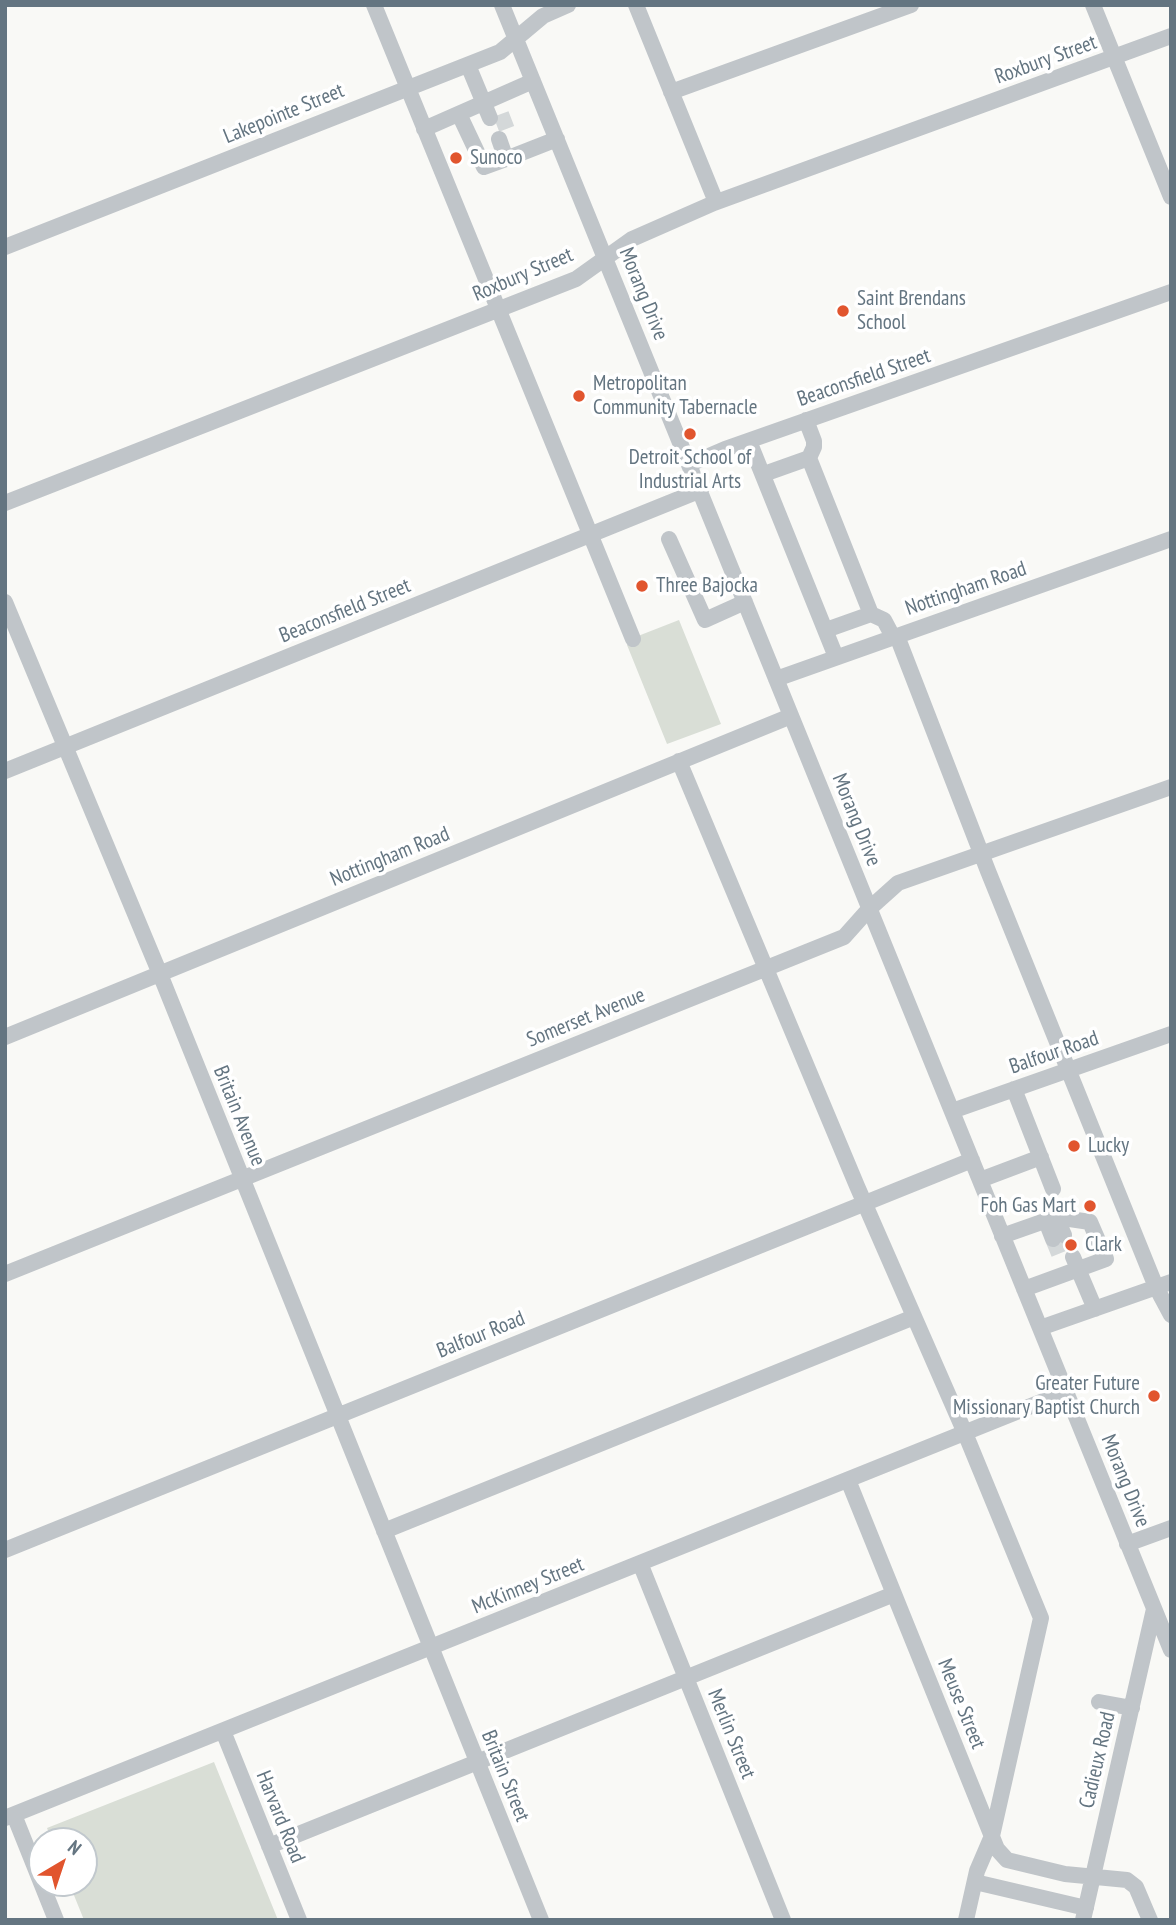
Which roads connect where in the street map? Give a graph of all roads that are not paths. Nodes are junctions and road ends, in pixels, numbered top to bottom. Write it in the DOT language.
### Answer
graph roads {
  1 [pos="374,5"];
  2 [pos="502,5"];
  3 [pos="568,5"];
  4 [pos="636,5"];
  5 [pos="911,5"];
  6 [pos="1093,5"];
  7 [pos="1171,36"];
  8 [pos="515,38"];
  9 [pos="1114,57"];
  10 [pos="468,65"];
  11 [pos="533,81"];
  12 [pos="407,88"];
  13 [pos="671,92"];
  14 [pos="493,108"];
  15 [pos="459,114"];
  16 [pos="424,129"];
  17 [pos="504,137"];
  18 [pos="557,139"];
  19 [pos="511,157"];
  20 [pos="1171,197"];
  21 [pos="716,202"];
  22 [pos="5,247"];
  23 [pos="605,259"];
  24 [pos="1171,292"];
  25 [pos="499,309"];
  26 [pos="807,420"];
  27 [pos="749,440"];
  28 [pos="809,458"];
  29 [pos="690,464"];
  30 [pos="764,474"];
  31 [pos="701,490"];
  32 [pos="5,503"];
  33 [pos="589,536"];
  34 [pos="669,539"];
  35 [pos="1171,539"];
  36 [pos="5,601"];
  37 [pos="745,602"];
  38 [pos="871,614"];
  39 [pos="826,630"];
  40 [pos="895,636"];
  41 [pos="633,639"];
  42 [pos="836,657"];
  43 [pos="776,679"];
  44 [pos="790,716"];
  45 [pos="64,747"];
  46 [pos="679,761"];
  47 [pos="5,771"];
  48 [pos="1171,787"];
  49 [pos="982,854"];
  50 [pos="869,909"];
  51 [pos="765,968"];
  52 [pos="160,974"];
  53 [pos="1171,1034"];
  54 [pos="5,1037"];
  55 [pos="1069,1070"];
  56 [pos="1014,1089"];
  57 [pos="952,1111"];
  58 [pos="1041,1157"];
  59 [pos="972,1160"];
  60 [pos="241,1180"];
  61 [pos="980,1180"];
  62 [pos="1053,1189"];
  63 [pos="865,1203"];
  64 [pos="1051,1219"];
  65 [pos="1002,1236"];
  66 [pos="1058,1237"];
  67 [pos="1070,1265"];
  68 [pos="5,1274"];
  69 [pos="1164,1285"];
  70 [pos="1024,1289"];
  71 [pos="1095,1309"];
  72 [pos="1171,1315"];
  73 [pos="914,1317"];
  74 [pos="1040,1328"];
  75 [pos="1066,1392"];
  76 [pos="337,1416"];
  77 [pos="965,1433"];
  78 [pos="848,1479"];
  79 [pos="1171,1528"];
  80 [pos="384,1531"];
  81 [pos="1128,1544"];
  82 [pos="5,1550"];
  83 [pos="640,1563"];
  84 [pos="894,1594"];
  85 [pos="1154,1609"];
  86 [pos="431,1647"];
  87 [pos="1171,1650"];
  88 [pos="686,1678"];
  89 [pos="1099,1702"];
  90 [pos="1132,1709"];
  91 [pos="223,1731"];
  92 [pos="477,1762"];
  93 [pos="9,1817"];
  94 [pos="992,1836"];
  95 [pos="269,1846"];
  96 [pos="1093,1877"];
  97 [pos="975,1882"];
  98 [pos="1085,1914"];
  99 [pos="56,1920"];
  100 [pos="299,1920"];
  101 [pos="541,1920"];
  102 [pos="783,1920"];
  103 [pos="966,1920"];
  104 [pos="1150,1920"];
  1 -- 12 [label="street"];
  2 -- 8 [label="street, Morang Drive"];
  3 -- 8 [label="street, Lakepointe Street"];
  4 -- 13 [label="street"];
  5 -- 13 [label="street"];
  6 -- 9 [label="street"];
  7 -- 9 [label="street, Roxbury Street"];
  8 -- 10 [label="street, Lakepointe Street"];
  8 -- 11 [label="street, Morang Drive"];
  9 -- 20 [label="street"];
  9 -- 21 [label="street, Roxbury Street"];
  10 -- 12 [label="street, Lakepointe Street"];
  10 -- 14 [label="street"];
  11 -- 14 [label="street"];
  11 -- 18 [label="street, Morang Drive"];
  12 -- 16 [label="street"];
  12 -- 22 [label="street, Lakepointe Street"];
  13 -- 21 [label="street"];
  14 -- 15 [label="street"];
  15 -- 16 [label="street"];
  15 -- 19 [label="street"];
  16 -- 25 [label="street"];
  17 -- 19 [label="street"];
  18 -- 19 [label="street"];
  18 -- 23 [label="street, Morang Drive"];
  21 -- 23 [label="street, Roxbury Street"];
  23 -- 25 [label="street, Roxbury Street"];
  23 -- 29 [label="street, Morang Drive"];
  24 -- 26 [label="street, Beaconsfield Street"];
  25 -- 32 [label="street, Roxbury Street"];
  25 -- 33 [label="street"];
  26 -- 27 [label="street, Beaconsfield Street"];
  26 -- 28 [label="street"];
  27 -- 29 [label="street, Beaconsfield Street"];
  27 -- 30 [label="street"];
  28 -- 30 [label="street"];
  28 -- 38 [label="street"];
  29 -- 31 [label="street, Morang Drive"];
  30 -- 39 [label="street"];
  31 -- 33 [label="street, Beaconsfield Street"];
  31 -- 37 [label="street, Morang Drive"];
  33 -- 41 [label="street"];
  33 -- 45 [label="street, Beaconsfield Street"];
  34 -- 37 [label="street"];
  35 -- 40 [label="street, Nottingham Road"];
  36 -- 45 [label="street, Britain Avenue"];
  37 -- 43 [label="street, Morang Drive"];
  38 -- 39 [label="street"];
  38 -- 40 [label="street"];
  39 -- 42 [label="street"];
  40 -- 42 [label="street, Nottingham Road"];
  40 -- 49 [label="street"];
  42 -- 43 [label="street, Nottingham Road"];
  43 -- 44 [label="street, Morang Drive"];
  44 -- 46 [label="street, Nottingham Road"];
  44 -- 50 [label="street, Morang Drive"];
  45 -- 47 [label="street, Beaconsfield Street"];
  45 -- 52 [label="street, Britain Avenue"];
  46 -- 51 [label="street"];
  46 -- 52 [label="street, Nottingham Road"];
  48 -- 49 [label="street, Somerset Avenue"];
  49 -- 50 [label="street, Somerset Avenue"];
  49 -- 55 [label="street"];
  50 -- 51 [label="street, Somerset Avenue"];
  50 -- 57 [label="street, Morang Drive"];
  51 -- 60 [label="street, Somerset Avenue"];
  51 -- 63 [label="street"];
  52 -- 54 [label="street, Nottingham Road"];
  52 -- 60 [label="street, Britain Avenue"];
  53 -- 55 [label="street, Balfour Road"];
  55 -- 56 [label="street, Balfour Road"];
  55 -- 69 [label="street"];
  56 -- 57 [label="street, Balfour Road"];
  56 -- 58 [label="street"];
  57 -- 59 [label="street, Morang Drive"];
  58 -- 61 [label="street"];
  58 -- 62 [label="street"];
  59 -- 61 [label="street, Morang Drive"];
  59 -- 63 [label="street, Balfour Road"];
  60 -- 68 [label="street, Somerset Avenue"];
  60 -- 76 [label="street, Britain Avenue"];
  61 -- 65 [label="street, Morang Drive"];
  63 -- 73 [label="street"];
  63 -- 76 [label="street, Balfour Road"];
  64 -- 65 [label="street"];
  64 -- 66 [label="street"];
  64 -- 67 [label="street"];
  65 -- 70 [label="street, Morang Drive"];
  67 -- 70 [label="street"];
  67 -- 71 [label="street"];
  69 -- 71 [label="street"];
  69 -- 72 [label="street"];
  70 -- 74 [label="street, Morang Drive"];
  71 -- 74 [label="street"];
  73 -- 77 [label="street"];
  73 -- 80 [label="street"];
  74 -- 75 [label="street, Morang Drive"];
  75 -- 77 [label="street, McKinney Street"];
  75 -- 81 [label="street, Morang Drive"];
  76 -- 80 [label="street, Britain Avenue"];
  76 -- 82 [label="street, Balfour Road"];
  77 -- 78 [label="street, McKinney Street"];
  77 -- 94 [label="street"];
  78 -- 83 [label="street, McKinney Street"];
  78 -- 84 [label="street, Meuse Street"];
  79 -- 81 [label="street"];
  80 -- 86 [label="street, Britain Avenue"];
  81 -- 85 [label="street, Morang Drive"];
  83 -- 86 [label="street, McKinney Street"];
  83 -- 88 [label="street, Merlin Street"];
  84 -- 88 [label="street"];
  84 -- 94 [label="street, Meuse Street"];
  85 -- 87 [label="street, Morang Drive"];
  85 -- 90 [label="street, Cadieux Road"];
  86 -- 91 [label="street, McKinney Street"];
  86 -- 92 [label="street, Britain Street"];
  88 -- 92 [label="street"];
  88 -- 102 [label="street, Merlin Street"];
  89 -- 90 [label="street"];
  90 -- 96 [label="street, Cadieux Road"];
  91 -- 93 [label="street, McKinney Street"];
  91 -- 95 [label="street, Harvard Road"];
  92 -- 95 [label="street"];
  92 -- 101 [label="street, Britain Street"];
  93 -- 99 [label="street"];
  94 -- 96 [label="street, Meuse Street"];
  94 -- 97 [label="street"];
  95 -- 100 [label="street, Harvard Road"];
  96 -- 98 [label="street, Cadieux Road"];
  96 -- 104 [label="street, Meuse Street"];
  97 -- 98 [label="street"];
  97 -- 103 [label="street"];
}
